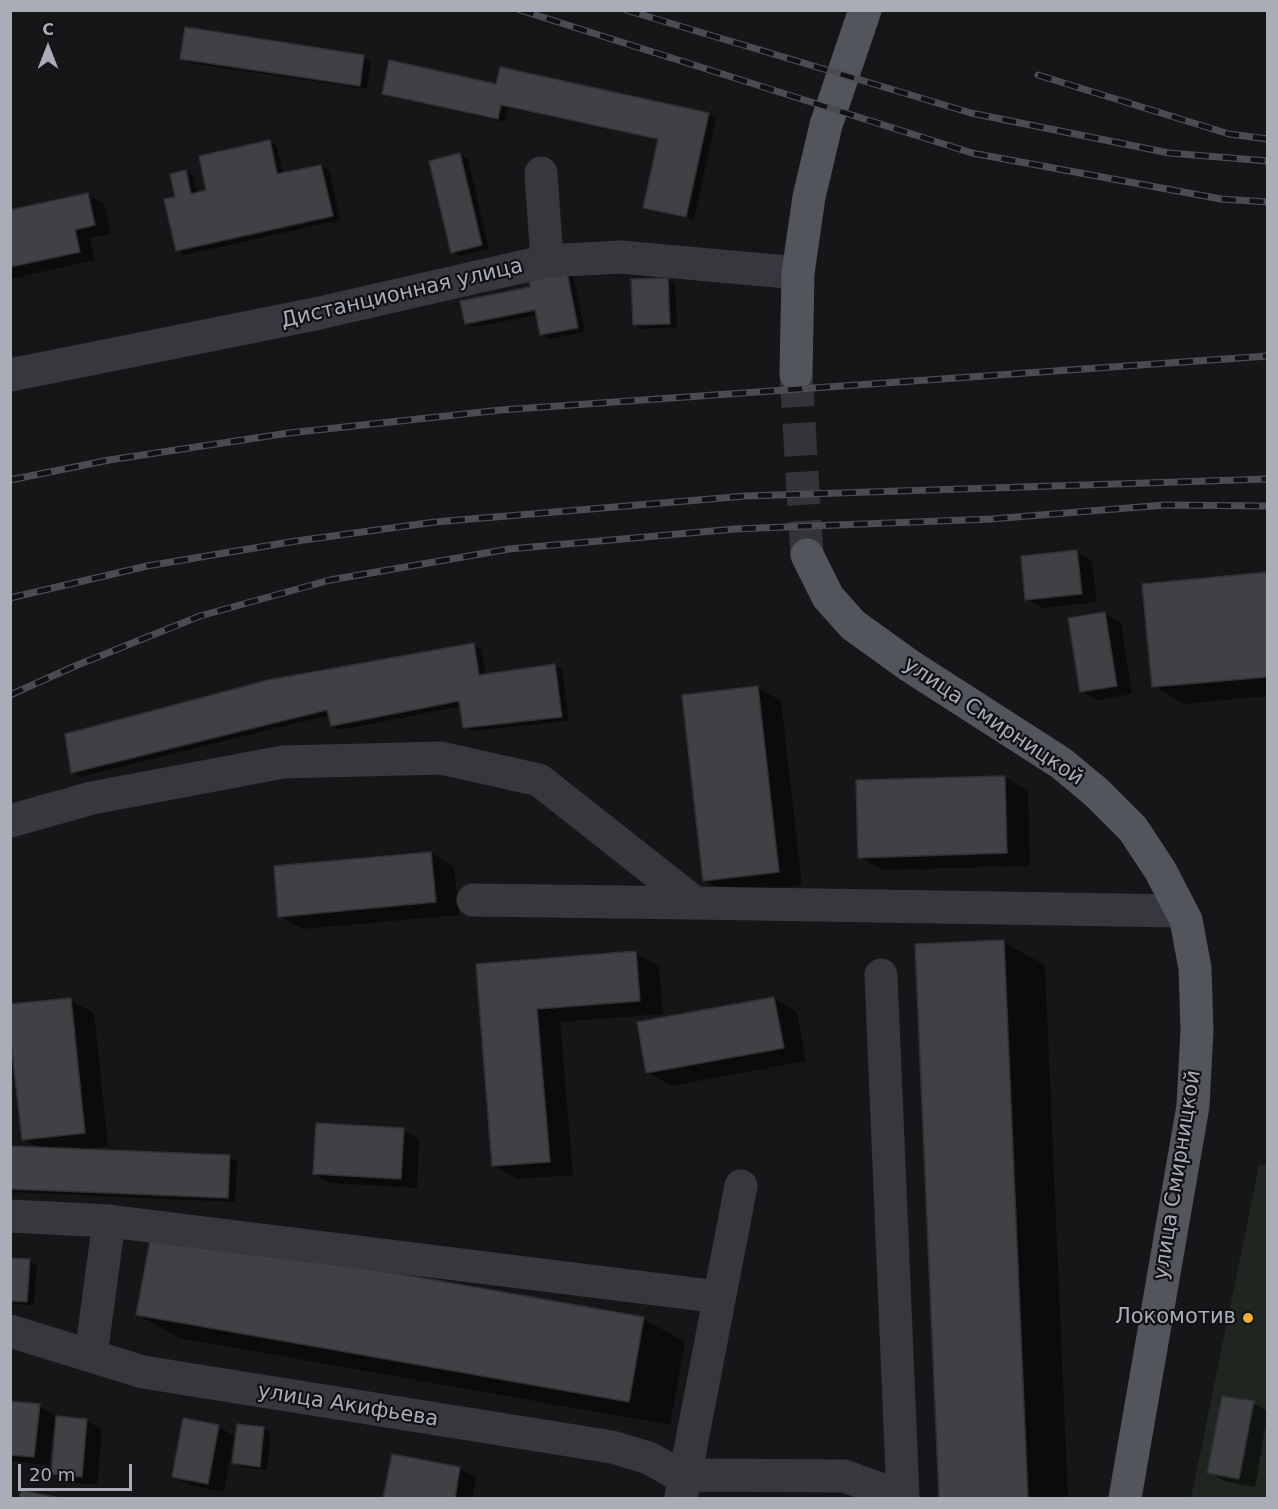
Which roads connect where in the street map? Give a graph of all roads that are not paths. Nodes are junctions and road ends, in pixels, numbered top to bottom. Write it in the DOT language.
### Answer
graph roads {
  1 [pos="865,10"];
  2 [pos="541,173"];
  3 [pos="547,261"];
  4 [pos="798,273"];
  5 [pos="796,374"];
  6 [pos="10,375"];
  7 [pos="807,555"];
  8 [pos="10,821"];
  9 [pos="472,900"];
  10 [pos="695,903"];
  11 [pos="1181,911"];
  12 [pos="881,975"];
  13 [pos="741,1186"];
  14 [pos="10,1216"];
  15 [pos="110,1221"];
  16 [pos="719,1297"];
  17 [pos="10,1331"];
  18 [pos="91,1355"];
  19 [pos="682,1488"];
  20 [pos="1125,1498"];
  1 -- 4 [label="main road"];
  2 -- 3 [label="street"];
  3 -- 4 [label="street, Дистанционная улица"];
  3 -- 6 [label="street, Дистанционная улица"];
  4 -- 5 [label="main road"];
  7 -- 11 [label="main road, улица Смирницкой"];
  8 -- 10 [label="street"];
  9 -- 10 [label="street"];
  10 -- 11 [label="street"];
  11 -- 20 [label="main road, улица Смирницкой"];
  12 -- 19 [label="street"];
  13 -- 16 [label="street"];
  14 -- 15 [label="street"];
  15 -- 16 [label="street"];
  15 -- 18 [label="street"];
  16 -- 19 [label="street"];
  17 -- 18 [label="street, улица Акифьева"];
  18 -- 19 [label="street, улица Акифьева"];
}
